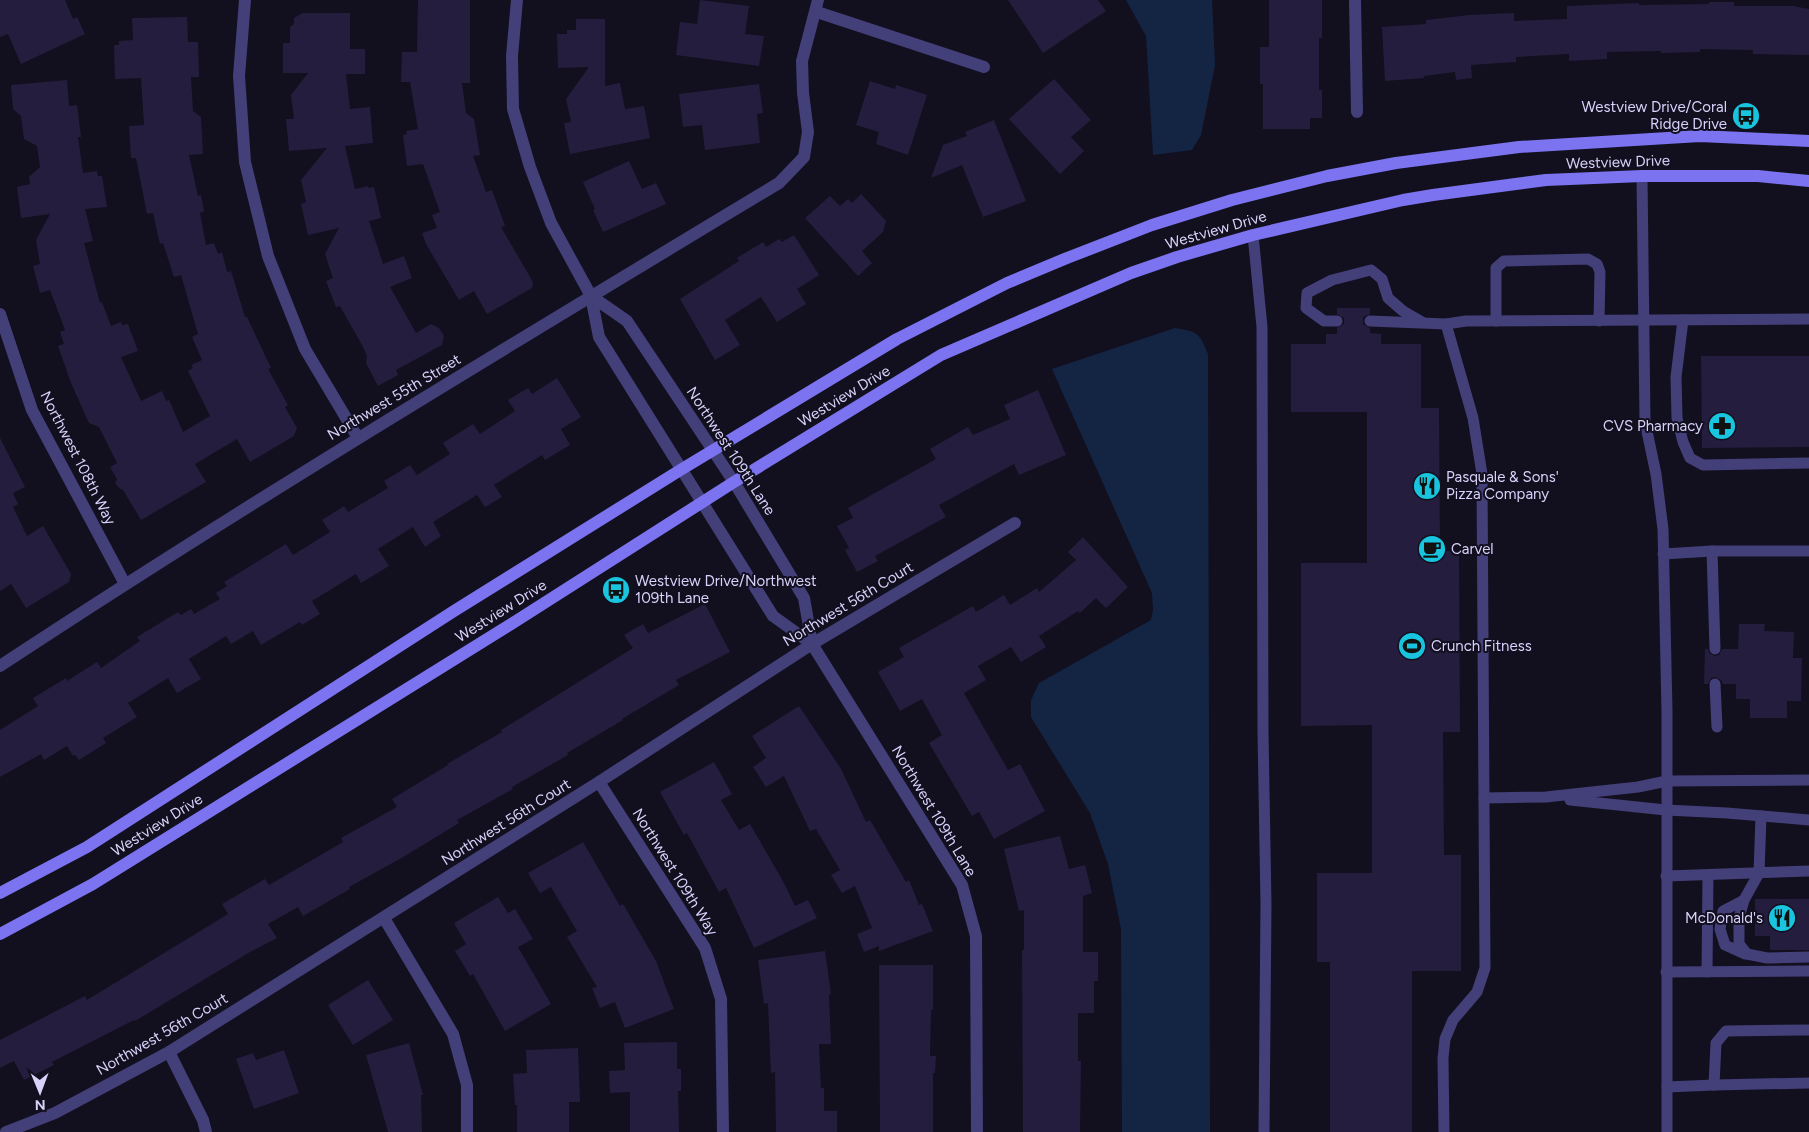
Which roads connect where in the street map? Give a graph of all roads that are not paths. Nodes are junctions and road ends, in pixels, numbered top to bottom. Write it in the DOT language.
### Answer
graph roads {
  1 [pos="244,0"];
  2 [pos="517,0"];
  3 [pos="1355,0"];
  4 [pos="818,6"];
  5 [pos="984,68"];
  6 [pos="1357,112"];
  7 [pos="1809,141"];
  8 [pos="1642,176"];
  9 [pos="1809,181"];
  10 [pos="1253,235"];
  11 [pos="591,296"];
  12 [pos="0,314"];
  13 [pos="1809,319"];
  14 [pos="1644,320"];
  15 [pos="1683,320"];
  16 [pos="1337,321"];
  17 [pos="1370,321"];
  18 [pos="1496,321"];
  19 [pos="1599,321"];
  20 [pos="1424,323"];
  21 [pos="1446,324"];
  22 [pos="358,438"];
  23 [pos="714,451"];
  24 [pos="1809,463"];
  25 [pos="682,469"];
  26 [pos="734,482"];
  27 [pos="703,502"];
  28 [pos="1015,523"];
  29 [pos="1712,551"];
  30 [pos="1809,551"];
  31 [pos="1663,554"];
  32 [pos="125,584"];
  33 [pos="812,644"];
  34 [pos="1714,649"];
  35 [pos="0,666"];
  36 [pos="1715,684"];
  37 [pos="1717,726"];
  38 [pos="1809,780"];
  39 [pos="1667,781"];
  40 [pos="599,782"];
  41 [pos="1546,797"];
  42 [pos="1484,798"];
  43 [pos="1666,810"];
  44 [pos="1761,816"];
  45 [pos="1809,820"];
  46 [pos="1809,871"];
  47 [pos="1759,873"];
  48 [pos="1708,875"];
  49 [pos="1666,876"];
  50 [pos="0,893"];
  51 [pos="1744,900"];
  52 [pos="384,918"];
  53 [pos="0,934"];
  54 [pos="1747,954"];
  55 [pos="1809,957"];
  56 [pos="1809,971"];
  57 [pos="1666,972"];
  58 [pos="1707,972"];
  59 [pos="1809,1030"];
  60 [pos="169,1052"];
  61 [pos="1809,1083"];
  62 [pos="1714,1085"];
  63 [pos="1667,1086"];
  64 [pos="6,1132"];
  65 [pos="206,1132"];
  66 [pos="467,1132"];
  67 [pos="723,1132"];
  68 [pos="977,1132"];
  69 [pos="1264,1132"];
  70 [pos="1444,1132"];
  71 [pos="1667,1132"];
  1 -- 22 [label="street"];
  2 -- 11 [label="street, Northwest 109th Lane"];
  3 -- 6 [label="street"];
  4 -- 5 [label="street"];
  4 -- 11 [label="street, Northwest 55th Street"];
  7 -- 23 [label="street, Westview Drive"];
  8 -- 9 [label="street, Westview Drive"];
  8 -- 10 [label="street, Westview Drive"];
  8 -- 14 [label="lane"];
  10 -- 26 [label="street, Westview Drive"];
  10 -- 69 [label="lane"];
  11 -- 22 [label="street, Northwest 55th Street"];
  11 -- 23 [label="street, Northwest 109th Lane"];
  11 -- 25 [label="street, Northwest 109th Lane"];
  12 -- 32 [label="street, Northwest 108th Way"];
  13 -- 15 [label="lane"];
  14 -- 15 [label="lane"];
  14 -- 19 [label="lane"];
  14 -- 31 [label="lane"];
  15 -- 24 [label="lane"];
  16 -- 20 [label="lane"];
  17 -- 20 [label="lane"];
  18 -- 19 [label="lane"];
  18 -- 19 [label="lane"];
  18 -- 21 [label="lane"];
  20 -- 21 [label="lane"];
  21 -- 42 [label="lane"];
  22 -- 32 [label="street, Northwest 55th Street"];
  23 -- 25 [label="street, Westview Drive"];
  23 -- 26 [label="street, Northwest 109th Lane"];
  25 -- 27 [label="street, Northwest 109th Lane"];
  25 -- 50 [label="street, Westview Drive"];
  26 -- 27 [label="street, Westview Drive"];
  26 -- 33 [label="street, Northwest 109th Lane"];
  27 -- 33 [label="street, Northwest 109th Lane"];
  27 -- 53 [label="street, Westview Drive"];
  28 -- 33 [label="street, Northwest 56th Court"];
  29 -- 30 [label="lane"];
  29 -- 31 [label="lane"];
  29 -- 34 [label="lane"];
  31 -- 39 [label="lane"];
  32 -- 35 [label="street, Northwest 55th Street"];
  33 -- 40 [label="street, Northwest 56th Court"];
  33 -- 68 [label="street, Northwest 109th Lane"];
  36 -- 37 [label="lane"];
  38 -- 39 [label="lane"];
  39 -- 41 [label="lane"];
  39 -- 43 [label="lane"];
  40 -- 52 [label="street, Northwest 56th Court"];
  40 -- 67 [label="street, Northwest 109th Way"];
  41 -- 42 [label="lane"];
  41 -- 43 [label="lane"];
  42 -- 70 [label="lane"];
  43 -- 44 [label="lane"];
  43 -- 49 [label="lane"];
  44 -- 45 [label="lane"];
  44 -- 47 [label="lane"];
  46 -- 47 [label="lane"];
  47 -- 48 [label="lane"];
  47 -- 51 [label="lane"];
  48 -- 49 [label="lane"];
  48 -- 58 [label="lane"];
  49 -- 57 [label="lane"];
  51 -- 54 [label="lane"];
  51 -- 54 [label="lane"];
  52 -- 60 [label="street, Northwest 56th Court"];
  52 -- 66 [label="street"];
  54 -- 55 [label="lane"];
  56 -- 58 [label="lane"];
  57 -- 58 [label="lane"];
  57 -- 63 [label="lane"];
  59 -- 62 [label="lane"];
  60 -- 64 [label="street, Northwest 56th Court"];
  60 -- 65 [label="street"];
  61 -- 62 [label="lane"];
  62 -- 63 [label="lane"];
  63 -- 71 [label="lane"];
}
